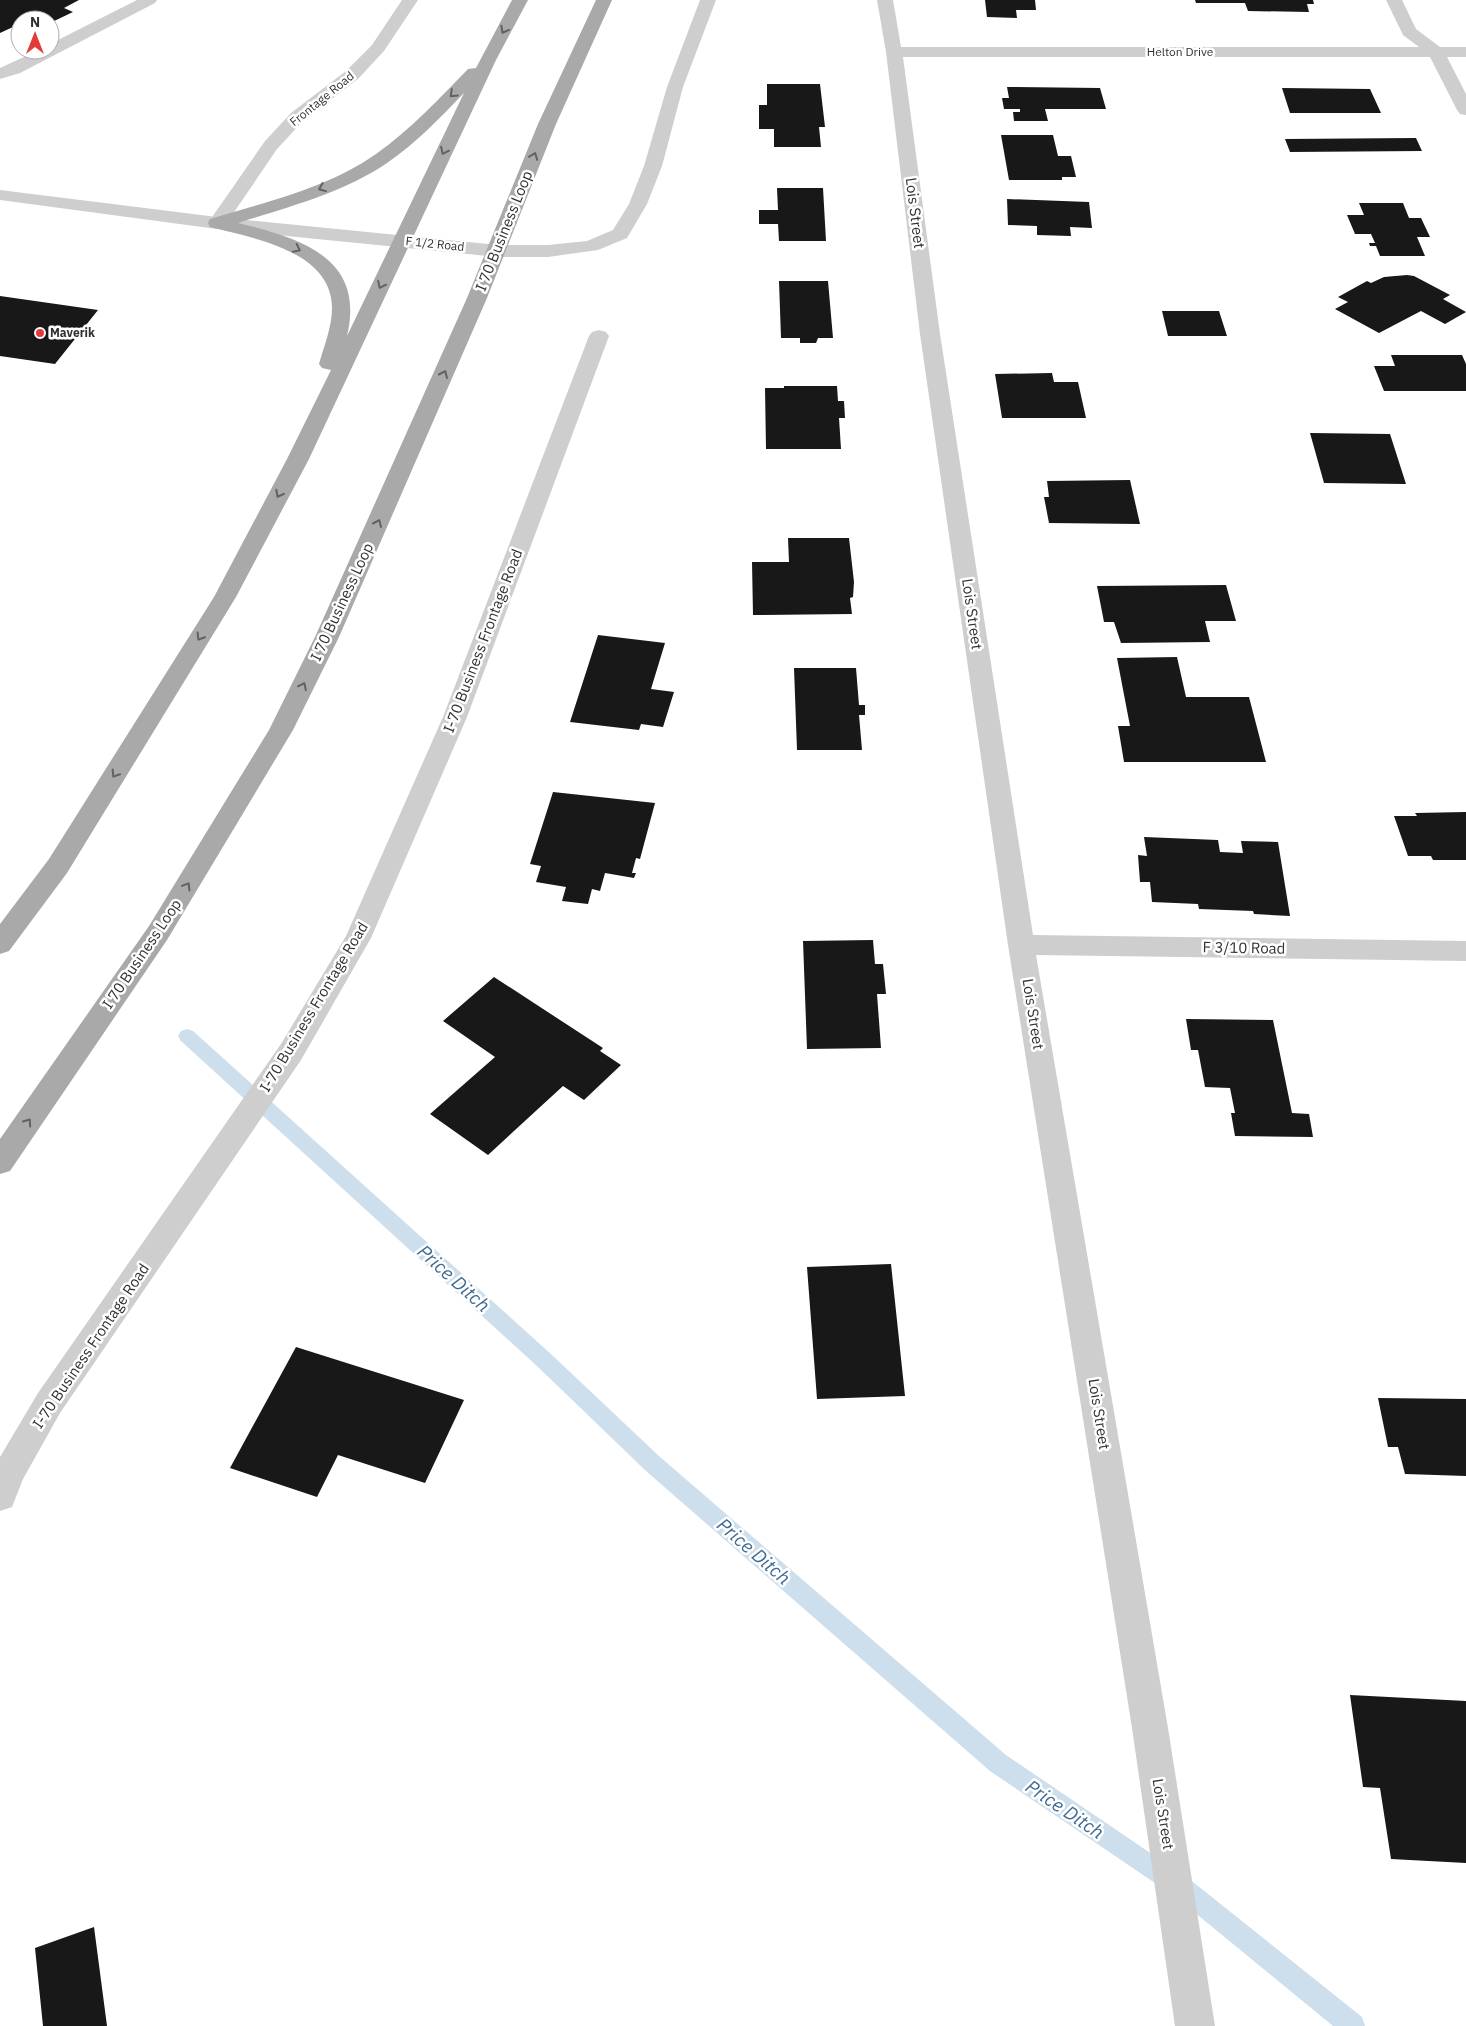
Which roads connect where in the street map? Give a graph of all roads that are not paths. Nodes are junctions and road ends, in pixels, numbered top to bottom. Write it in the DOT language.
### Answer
graph roads {
  1 [pos="149,0"];
  2 [pos="410,0"];
  3 [pos="520,0"];
  4 [pos="604,0"];
  5 [pos="708,0"];
  6 [pos="885,0"];
  7 [pos="1394,0"];
  8 [pos="894,52"];
  9 [pos="1436,52"];
  10 [pos="1466,52"];
  11 [pos="488,60"];
  12 [pos="0,74"];
  13 [pos="1466,110"];
  14 [pos="0,195"];
  15 [pos="217,223"];
  16 [pos="401,241"];
  17 [pos="498,251"];
  18 [pos="599,336"];
  19 [pos="298,459"];
  20 [pos="0,944"];
  21 [pos="1021,945"];
  22 [pos="1466,951"];
  23 [pos="0,1162"];
  24 [pos="0,1496"];
  25 [pos="1195,2026"];
  1 -- 12 [label="street"];
  2 -- 15 [label="street, Frontage Road"];
  3 -- 11 [label="main road, one-way"];
  17 -- 4 [label="main road, I 70 Business Loop, one-way"];
  5 -- 17 [label="street, F 1/2 Road"];
  6 -- 8 [label="street, Lois Street"];
  7 -- 9 [label="street"];
  8 -- 9 [label="street, Helton Drive"];
  8 -- 21 [label="street, Lois Street"];
  9 -- 10 [label="street, Helton Drive"];
  9 -- 13 [label="street"];
  11 -- 15 [label="main road, one-way"];
  11 -- 16 [label="main road, one-way"];
  14 -- 15 [label="street, F 1/2 Road"];
  15 -- 16 [label="street, F 1/2 Road"];
  15 -- 19 [label="main road, one-way"];
  16 -- 17 [label="street, F 1/2 Road"];
  16 -- 19 [label="main road, one-way"];
  23 -- 17 [label="main road, I 70 Business Loop, one-way"];
  18 -- 24 [label="street, I-70 Business Frontage Road"];
  19 -- 20 [label="main road, one-way"];
  21 -- 22 [label="street, F 3/10 Road"];
  21 -- 25 [label="street, Lois Street"];
}
